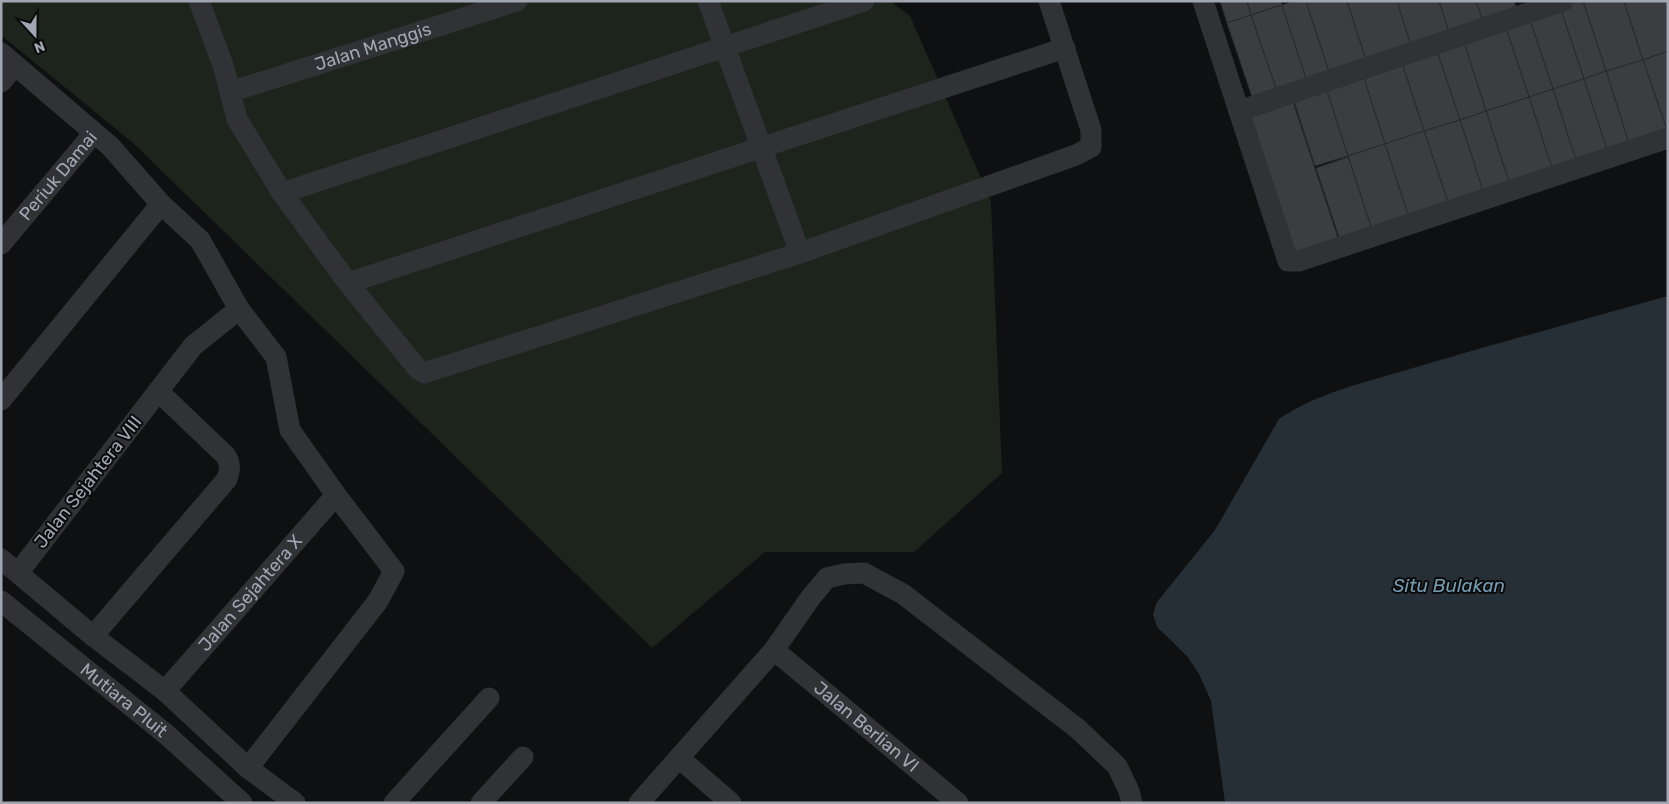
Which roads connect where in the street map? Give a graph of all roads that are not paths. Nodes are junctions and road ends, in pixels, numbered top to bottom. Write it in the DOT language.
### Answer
graph roads {
  1 [pos="199,1"];
  2 [pos="517,1"];
  3 [pos="708,1"];
  4 [pos="864,1"];
  5 [pos="1049,1"];
  6 [pos="1203,1"];
  7 [pos="1563,1"];
  8 [pos="726,47"];
  9 [pos="1064,48"];
  10 [pos="8,59"];
  11 [pos="1,82"];
  12 [pos="230,92"];
  13 [pos="1239,111"];
  14 [pos="94,133"];
  15 [pos="1668,138"];
  16 [pos="760,149"];
  17 [pos="282,192"];
  18 [pos="161,204"];
  19 [pos="1,244"];
  20 [pos="800,253"];
  21 [pos="348,282"];
  22 [pos="239,309"];
  23 [pos="158,391"];
  24 [pos="1,400"];
  25 [pos="336,495"];
  26 [pos="1,559"];
  27 [pos="18,573"];
  28 [pos="1,600"];
  29 [pos="93,636"];
  30 [pos="774,650"];
  31 [pos="165,690"];
  32 [pos="489,698"];
  33 [pos="522,757"];
  34 [pos="679,758"];
  35 [pos="248,768"];
  36 [pos="242,803"];
  37 [pos="295,803"];
  38 [pos="394,803"];
  39 [pos="481,803"];
  40 [pos="639,803"];
  41 [pos="732,803"];
  42 [pos="958,803"];
  43 [pos="1132,803"];
  1 -- 12 [label="street"];
  2 -- 12 [label="street, Jalan Manggis"];
  3 -- 8 [label="street"];
  4 -- 8 [label="street"];
  5 -- 9 [label="street"];
  6 -- 13 [label="street"];
  7 -- 13 [label="street"];
  8 -- 16 [label="street"];
  8 -- 17 [label="street"];
  9 -- 16 [label="street"];
  9 -- 20 [label="street"];
  10 -- 11 [label="street"];
  10 -- 14 [label="street, Periuk Damai"];
  12 -- 17 [label="street"];
  13 -- 15 [label="street"];
  14 -- 18 [label="street"];
  14 -- 19 [label="street, Periuk Damai"];
  16 -- 20 [label="street"];
  16 -- 21 [label="street"];
  17 -- 21 [label="street"];
  18 -- 22 [label="street"];
  18 -- 24 [label="street"];
  20 -- 21 [label="street"];
  22 -- 23 [label="street, Jalan Sejahtera VIII"];
  22 -- 25 [label="street"];
  23 -- 27 [label="street, Jalan Sejahtera VIII"];
  23 -- 29 [label="street"];
  25 -- 31 [label="street, Jalan Sejahtera X"];
  25 -- 35 [label="street"];
  26 -- 27 [label="street"];
  27 -- 29 [label="street"];
  28 -- 36 [label="street, Mutiara Pluit"];
  29 -- 31 [label="street"];
  30 -- 34 [label="street"];
  30 -- 42 [label="street, Jalan Berlian VI"];
  30 -- 43 [label="street"];
  31 -- 35 [label="street"];
  32 -- 38 [label="street"];
  33 -- 39 [label="street"];
  34 -- 40 [label="street"];
  34 -- 41 [label="street"];
  35 -- 37 [label="street"];
}
